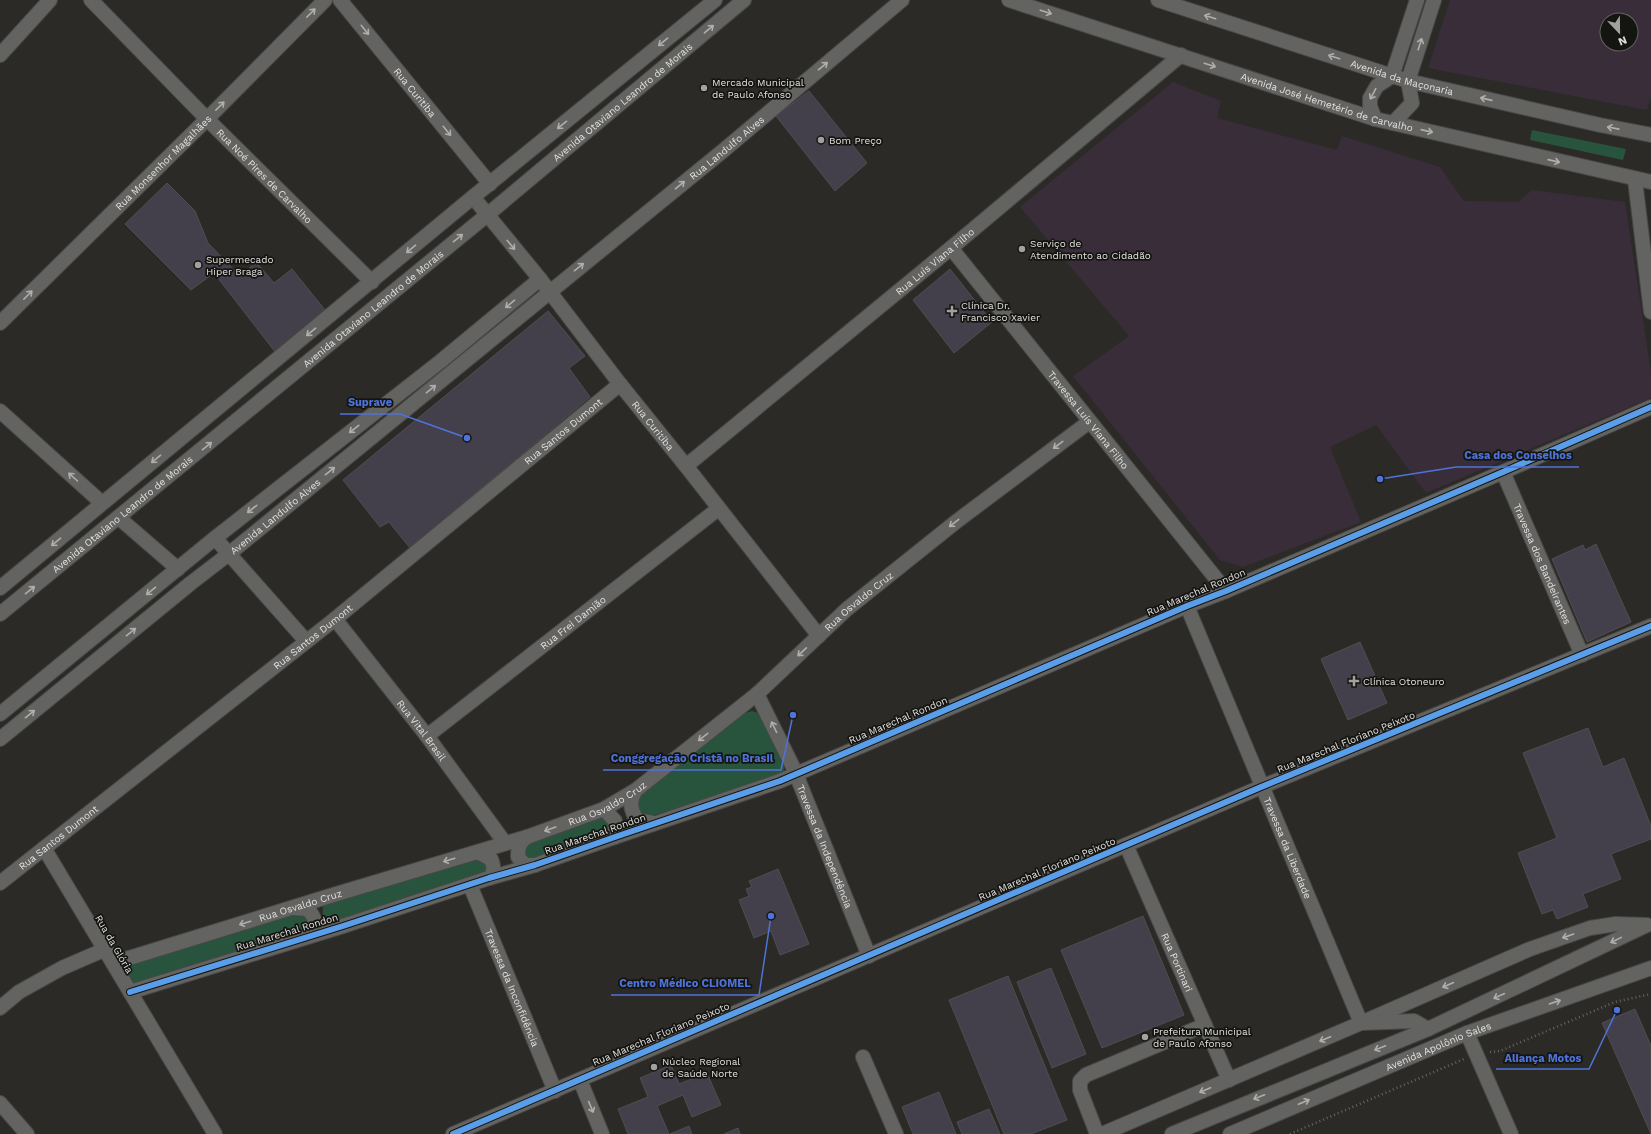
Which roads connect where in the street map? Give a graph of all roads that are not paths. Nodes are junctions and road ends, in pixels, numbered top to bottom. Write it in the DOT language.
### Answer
graph roads {
  1 [pos="50,0"];
  2 [pos="91,0"];
  3 [pos="325,0"];
  4 [pos="340,0"];
  5 [pos="715,0"];
  6 [pos="744,0"];
  7 [pos="902,0"];
  8 [pos="1009,0"];
  9 [pos="1158,0"];
  10 [pos="1417,0"];
  11 [pos="1434,0"];
  12 [pos="3,46"];
  13 [pos="1181,55"];
  14 [pos="628,71"];
  15 [pos="1392,76"];
  16 [pos="1408,81"];
  17 [pos="640,87"];
  18 [pos="207,119"];
  19 [pos="1375,119"];
  20 [pos="1393,123"];
  21 [pos="1651,135"];
  22 [pos="1635,180"];
  23 [pos="1651,182"];
  24 [pos="490,184"];
  25 [pos="473,197"];
  26 [pos="487,215"];
  27 [pos="951,248"];
  28 [pos="540,279"];
  29 [pos="372,282"];
  30 [pos="549,292"];
  31 [pos="1651,312"];
  32 [pos="0,322"];
  33 [pos="250,383"];
  34 [pos="620,384"];
  35 [pos="263,399"];
  36 [pos="1651,407"];
  37 [pos="0,411"];
  38 [pos="1089,422"];
  39 [pos="686,466"];
  40 [pos="1503,472"];
  41 [pos="102,503"];
  42 [pos="718,509"];
  43 [pos="119,518"];
  44 [pos="215,538"];
  45 [pos="230,553"];
  46 [pos="178,569"];
  47 [pos="0,588"];
  48 [pos="1226,591"];
  49 [pos="1186,606"];
  50 [pos="0,614"];
  51 [pos="335,619"];
  52 [pos="1651,626"];
  53 [pos="819,636"];
  54 [pos="306,641"];
  55 [pos="1582,655"];
  56 [pos="757,694"];
  57 [pos="0,714"];
  58 [pos="2,734"];
  59 [pos="427,736"];
  60 [pos="796,775"];
  61 [pos="1261,788"];
  62 [pos="636,790"];
  63 [pos="604,809"];
  64 [pos="655,823"];
  65 [pos="615,836"];
  66 [pos="527,837"];
  67 [pos="505,843"];
  68 [pos="1126,845"];
  69 [pos="44,848"];
  70 [pos="478,852"];
  71 [pos="535,865"];
  72 [pos="489,878"];
  73 [pos="0,882"];
  74 [pos="470,885"];
  75 [pos="333,895"];
  76 [pos="292,908"];
  77 [pos="1649,924"];
  78 [pos="343,926"];
  79 [pos="303,938"];
  80 [pos="106,949"];
  81 [pos="869,956"];
  82 [pos="113,963"];
  83 [pos="1651,968"];
  84 [pos="130,992"];
  85 [pos="0,1008"];
  86 [pos="1362,1024"];
  87 [pos="1205,1025"];
  88 [pos="1428,1029"];
  89 [pos="1467,1033"];
  90 [pos="863,1057"];
  91 [pos="580,1080"];
  92 [pos="1229,1080"];
  93 [pos="555,1091"];
  94 [pos="0,1103"];
  95 [pos="27,1134"];
  96 [pos="215,1134"];
  97 [pos="453,1134"];
  98 [pos="602,1134"];
  99 [pos="896,1134"];
  100 [pos="1097,1134"];
  101 [pos="1102,1134"];
  102 [pos="1172,1134"];
  103 [pos="1230,1134"];
  104 [pos="1511,1134"];
  1 -- 12 [label="street"];
  2 -- 18 [label="street, Rua Noé Pires de Carvalho"];
  18 -- 3 [label="street, Rua Monsenhor Magalhães, one-way"];
  4 -- 24 [label="street, Rua Curitiba, one-way"];
  5 -- 14 [label="street, Avenida Otaviano Leandro de Morais, one-way"];
  17 -- 6 [label="street, Avenida Otaviano Leandro de Morais, one-way"];
  30 -- 7 [label="street, Rua Landulfo Alves, one-way"];
  8 -- 13 [label="street, Avenida José Hemetério de Carvalho, one-way"];
  15 -- 9 [label="street, Avenida da Maçonaria, one-way"];
  10 -- 15 [label="street"];
  16 -- 11 [label="street, one-way"];
  13 -- 19 [label="street, Avenida José Hemetério de Carvalho, one-way"];
  13 -- 27 [label="street, Rua Luís Viana Filho"];
  14 -- 17 [label="street"];
  14 -- 24 [label="street, Avenida Otaviano Leandro de Morais, one-way"];
  15 -- 16 [label="street, Avenida da Maçonaria"];
  15 -- 19 [label="street, one-way"];
  16 -- 20 [label="street"];
  21 -- 16 [label="street, Avenida da Maçonaria, one-way"];
  17 -- 26 [label="street, Avenida Otaviano Leandro de Morais"];
  18 -- 29 [label="street, Rua Noé Pires de Carvalho"];
  32 -- 18 [label="street, Rua Monsenhor Magalhães, one-way"];
  19 -- 20 [label="street, Avenida José Hemetério de Carvalho"];
  20 -- 22 [label="street, Avenida José Hemetério de Carvalho, one-way"];
  22 -- 23 [label="street, Avenida José Hemetério de Carvalho"];
  22 -- 31 [label="street"];
  24 -- 25 [label="street, Avenida Otaviano Leandro de Morais"];
  25 -- 26 [label="street, Rua Curitiba"];
  25 -- 29 [label="street, Avenida Otaviano Leandro de Morais, one-way"];
  26 -- 28 [label="street, Rua Curitiba, one-way"];
  35 -- 26 [label="street, Avenida Otaviano Leandro de Morais, one-way"];
  27 -- 38 [label="street, Travessa Luís Viana Filho"];
  27 -- 39 [label="street, Rua Luís Viana Filho"];
  28 -- 30 [label="street, Rua Curitiba"];
  28 -- 44 [label="street, Avenida Landulfo Alves, one-way"];
  29 -- 33 [label="street, Avenida Otaviano Leandro de Morais, one-way"];
  30 -- 34 [label="street, Rua Curitiba"];
  45 -- 30 [label="street, Avenida Landulfo Alves, one-way"];
  33 -- 35 [label="street"];
  33 -- 41 [label="street, Avenida Otaviano Leandro de Morais, one-way"];
  34 -- 39 [label="street, Rua Curitiba"];
  34 -- 51 [label="street, Rua Santos Dumont"];
  43 -- 35 [label="street, Avenida Otaviano Leandro de Morais, one-way"];
  36 -- 40 [label="street, Rua Marechal Rondon"];
  41 -- 37 [label="street, one-way"];
  38 -- 48 [label="street, Travessa Luís Viana Filho"];
  38 -- 53 [label="street, Rua Osvaldo Cruz, one-way"];
  39 -- 42 [label="street, Rua Curitiba"];
  40 -- 48 [label="street, Rua Marechal Rondon"];
  40 -- 55 [label="street, Travessa dos Bandeirantes"];
  41 -- 47 [label="street, Avenida Otaviano Leandro de Morais, one-way"];
  42 -- 53 [label="street, Rua Curitiba"];
  42 -- 59 [label="street, Rua Frei Damião"];
  43 -- 46 [label="street"];
  50 -- 43 [label="street, Avenida Otaviano Leandro de Morais, one-way"];
  44 -- 45 [label="street"];
  44 -- 46 [label="street, Avenida Landulfo Alves"];
  45 -- 54 [label="street"];
  58 -- 45 [label="street, Avenida Landulfo Alves, one-way"];
  46 -- 57 [label="street, Avenida Landulfo Alves, one-way"];
  48 -- 49 [label="street, Rua Marechal Rondon"];
  49 -- 60 [label="street, Rua Marechal Rondon"];
  49 -- 61 [label="street, Travessa da Liberdade"];
  51 -- 54 [label="street, Rua Santos Dumont"];
  51 -- 59 [label="street, Rua Vital Brasil"];
  52 -- 55 [label="street, Rua Marechal Floriano Peixoto"];
  53 -- 56 [label="street, Rua Osvaldo Cruz, one-way"];
  54 -- 69 [label="street, Rua Santos Dumont"];
  55 -- 61 [label="street, Rua Marechal Floriano Peixoto"];
  60 -- 56 [label="street, Travessa da Independência, one-way"];
  56 -- 62 [label="street, Rua Osvaldo Cruz, one-way"];
  59 -- 67 [label="street, Rua Vital Brasil"];
  60 -- 64 [label="street, Rua Marechal Rondon"];
  60 -- 81 [label="street, Travessa da Independência"];
  61 -- 68 [label="street, Rua Marechal Floriano Peixoto"];
  61 -- 86 [label="street, Travessa da Liberdade"];
  62 -- 63 [label="street, Rua Osvaldo Cruz"];
  62 -- 64 [label="street"];
  63 -- 65 [label="street"];
  63 -- 66 [label="street, Rua Osvaldo Cruz, one-way"];
  64 -- 65 [label="street, Rua Marechal Rondon"];
  65 -- 71 [label="street, Rua Marechal Rondon"];
  66 -- 67 [label="street, Rua Osvaldo Cruz"];
  66 -- 71 [label="street"];
  67 -- 70 [label="street, Rua Osvaldo Cruz"];
  68 -- 81 [label="street, Rua Marechal Floriano Peixoto"];
  68 -- 87 [label="street, Rua Portinari"];
  69 -- 73 [label="street, Rua Santos Dumont"];
  69 -- 80 [label="street, Rua da Glória"];
  70 -- 72 [label="street"];
  70 -- 75 [label="street, Rua Osvaldo Cruz, one-way"];
  71 -- 72 [label="street, Rua Marechal Rondon"];
  72 -- 74 [label="street, Rua Marechal Rondon"];
  74 -- 78 [label="street, Rua Marechal Rondon"];
  74 -- 93 [label="street, Travessa da Inconfidência"];
  75 -- 76 [label="street, Rua Osvaldo Cruz"];
  75 -- 78 [label="street"];
  76 -- 79 [label="street"];
  76 -- 82 [label="street, Rua Osvaldo Cruz, one-way"];
  77 -- 86 [label="street, one-way"];
  77 -- 88 [label="street, Avenida Apolônio Sales, one-way"];
  78 -- 79 [label="street, Rua Marechal Rondon"];
  79 -- 84 [label="street, Rua Marechal Rondon"];
  80 -- 82 [label="street, Rua da Glória"];
  80 -- 85 [label="street"];
  81 -- 91 [label="street, Rua Marechal Floriano Peixoto"];
  82 -- 84 [label="street, Rua da Glória"];
  89 -- 83 [label="street, Avenida Apolônio Sales, one-way"];
  84 -- 96 [label="street, Rua da Glória"];
  86 -- 88 [label="street, Avenida Apolônio Sales"];
  86 -- 92 [label="street, Avenida Apolônio Sales, one-way"];
  87 -- 92 [label="street, Rua Portinari"];
  87 -- 100 [label="street"];
  88 -- 102 [label="street, Avenida Apolônio Sales, one-way"];
  103 -- 89 [label="street, Avenida Apolônio Sales, one-way"];
  89 -- 104 [label="street"];
  90 -- 99 [label="street"];
  91 -- 93 [label="street, Rua Marechal Floriano Peixoto"];
  91 -- 98 [label="street, one-way"];
  92 -- 101 [label="street, Avenida Apolônio Sales, one-way"];
  93 -- 97 [label="street, Rua Marechal Floriano Peixoto"];
  94 -- 95 [label="street"];
}
